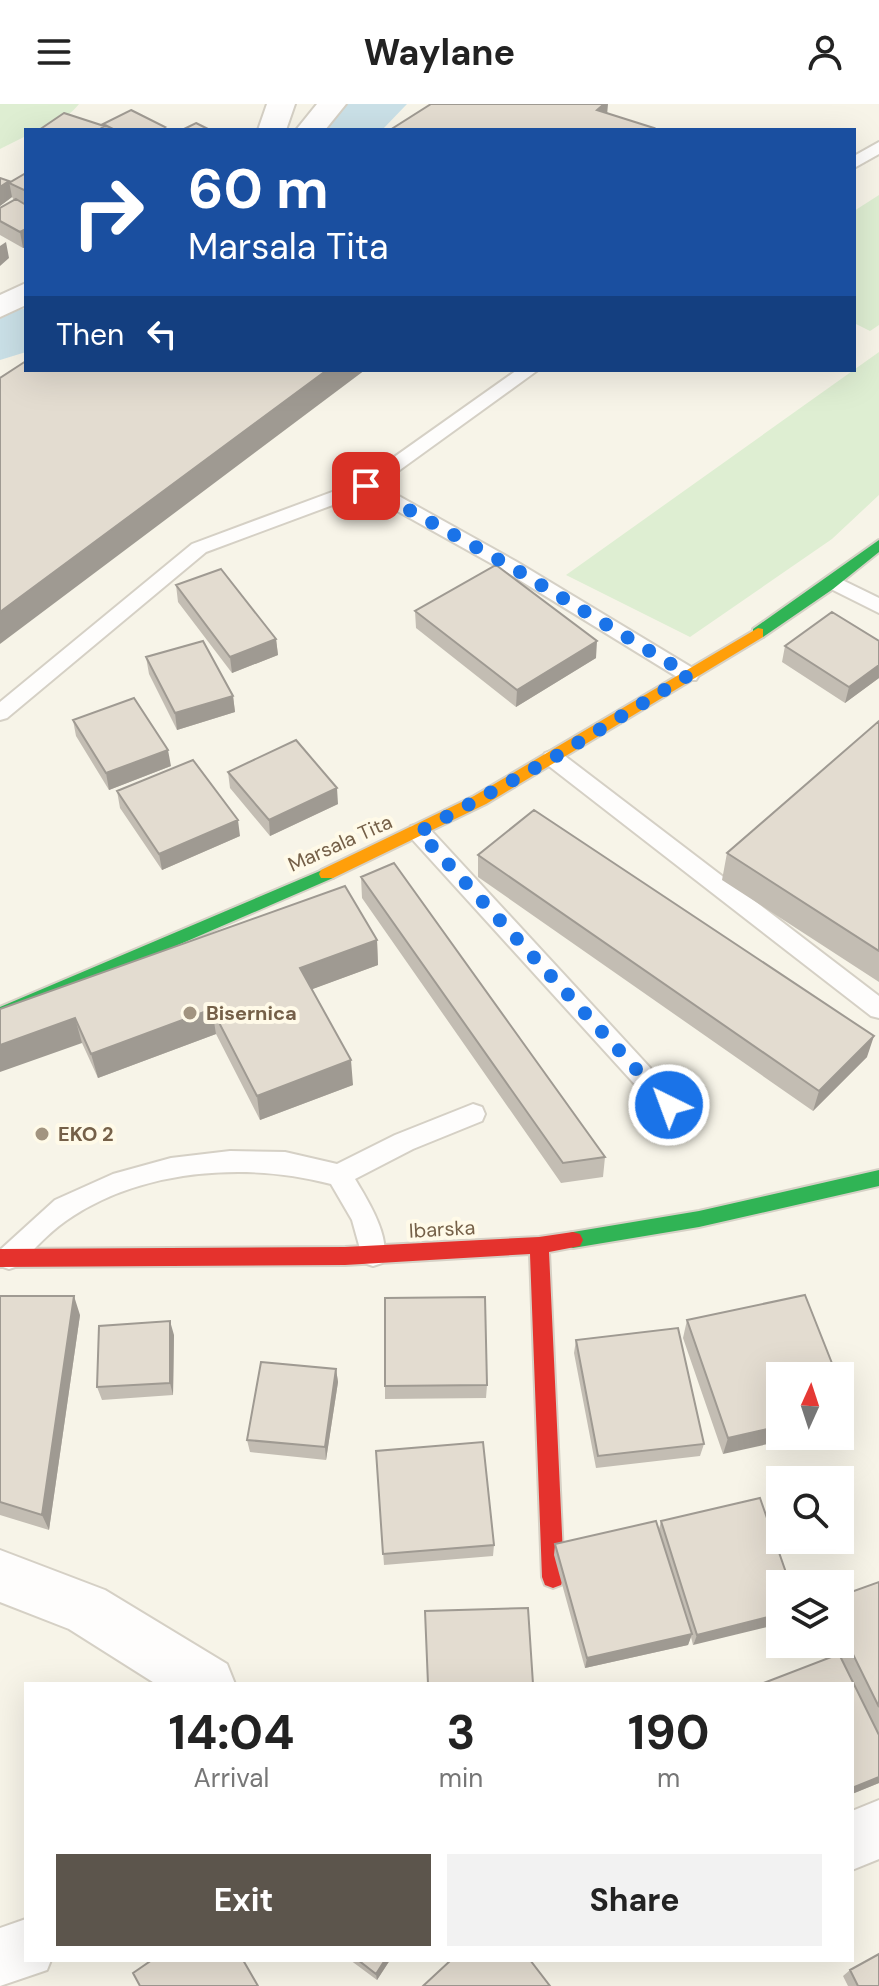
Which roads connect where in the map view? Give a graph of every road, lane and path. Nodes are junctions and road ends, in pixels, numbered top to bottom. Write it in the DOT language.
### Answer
graph roads {
  1 [pos="281,104"];
  2 [pos="332,104"];
  3 [pos="273,128"];
  4 [pos="312,128"];
  5 [pos="879,147"];
  6 [pos="856,162"];
  7 [pos="24,293"];
  8 [pos="0,308"];
  9 [pos="526,372"];
  10 [pos="366,486"];
  11 [pos="879,545"];
  12 [pos="836,583"];
  13 [pos="879,606"];
  14 [pos="689,675"];
  15 [pos="0,713"];
  16 [pos="553,758"];
  17 [pos="419,832"];
  18 [pos="879,1009"];
  19 [pos="0,1015"];
  20 [pos="669,1105"];
  21 [pos="473,1114"];
  22 [pos="339,1175"];
  23 [pos="879,1178"];
  24 [pos="539,1245"];
  25 [pos="373,1255"];
  26 [pos="5,1258"];
  27 [pos="0,1576"];
  28 [pos="553,1577"];
  29 [pos="204,1682"];
  30 [pos="879,1829"];
  31 [pos="854,1840"];
  32 [pos="24,1950"];
  33 [pos="0,1958"];
  1 -- 3 [label="street"];
  2 -- 4 [label="street"];
  5 -- 6 [label="lane"];
  7 -- 8 [label="street"];
  9 -- 10 [label="lane"];
  10 -- 14 [label="lane"];
  10 -- 15 [label="lane"];
  11 -- 12 [label="street, Marsala Tita"];
  12 -- 13 [label="lane"];
  12 -- 14 [label="street, Marsala Tita"];
  14 -- 16 [label="street, Marsala Tita"];
  16 -- 17 [label="street, Marsala Tita"];
  16 -- 18 [label="lane"];
  17 -- 19 [label="street, Marsala Tita"];
  17 -- 20 [label="lane"];
  21 -- 22 [label="lane"];
  22 -- 25 [label="lane"];
  22 -- 26 [label="lane"];
  23 -- 24 [label="street, Ibarska"];
  24 -- 25 [label="street, Ibarska"];
  24 -- 28 [label="street"];
  25 -- 26 [label="street, Ibarska"];
  27 -- 29 [label="street"];
  30 -- 31 [label="street"];
  32 -- 33 [label="street"];
}
